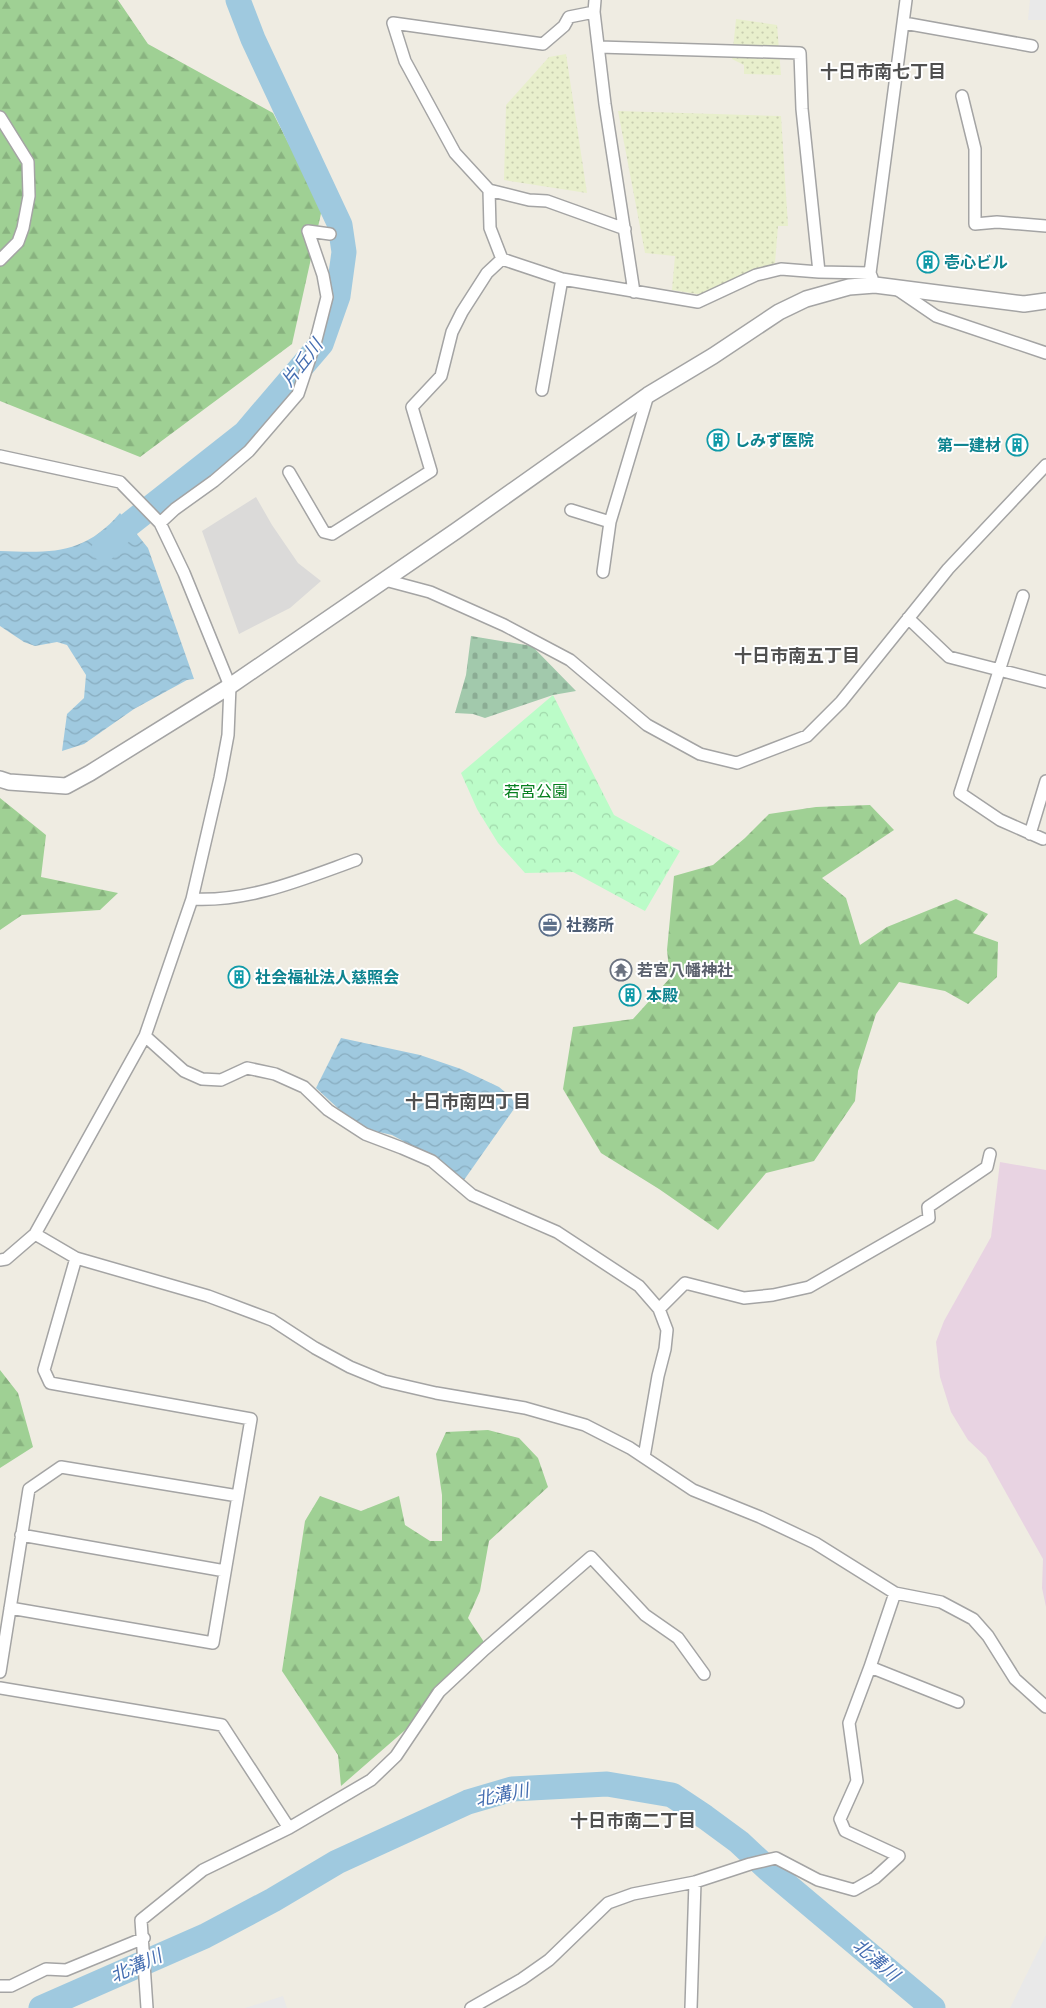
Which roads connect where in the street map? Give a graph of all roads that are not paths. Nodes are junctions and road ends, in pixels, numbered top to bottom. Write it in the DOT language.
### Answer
graph roads {
  1 [pos="906,0"];
  2 [pos="594,6"];
  3 [pos="904,23"];
  4 [pos="599,46"];
  5 [pos="1032,46"];
  6 [pos="962,96"];
  7 [pos="0,117"];
  8 [pos="489,190"];
  9 [pos="1046,226"];
  10 [pos="625,229"];
  11 [pos="330,234"];
  12 [pos="502,259"];
  13 [pos="0,260"];
  14 [pos="819,272"];
  15 [pos="562,279"];
  16 [pos="872,279"];
  17 [pos="891,286"];
  18 [pos="634,292"];
  19 [pos="1046,301"];
  20 [pos="1046,352"];
  21 [pos="542,390"];
  22 [pos="648,396"];
  23 [pos="0,456"];
  24 [pos="1046,465"];
  25 [pos="289,472"];
  26 [pos="571,510"];
  27 [pos="610,522"];
  28 [pos="160,523"];
  29 [pos="603,572"];
  30 [pos="385,580"];
  31 [pos="1023,596"];
  32 [pos="908,618"];
  33 [pos="998,669"];
  34 [pos="1046,682"];
  35 [pos="230,686"];
  36 [pos="0,779"];
  37 [pos="1046,781"];
  38 [pos="1030,834"];
  39 [pos="1043,839"];
  40 [pos="356,860"];
  41 [pos="192,899"];
  42 [pos="145,1036"];
  43 [pos="990,1154"];
  44 [pos="35,1234"];
  45 [pos="76,1258"];
  46 [pos="0,1260"];
  47 [pos="659,1309"];
  48 [pos="644,1457"];
  49 [pos="238,1496"];
  50 [pos="21,1535"];
  51 [pos="225,1571"];
  52 [pos="895,1593"];
  53 [pos="10,1608"];
  54 [pos="870,1667"];
  55 [pos="0,1672"];
  56 [pos="704,1674"];
  57 [pos="0,1688"];
  58 [pos="958,1702"];
  59 [pos="1046,1707"];
  60 [pos="289,1828"];
  61 [pos="695,1882"];
  62 [pos="144,1938"];
  63 [pos="0,1986"];
  64 [pos="147,2008"];
  65 [pos="471,2008"];
  66 [pos="690,2008"];
  1 -- 3 [label="street"];
  2 -- 4 [label="street"];
  2 -- 8 [label="street"];
  3 -- 5 [label="street"];
  3 -- 16 [label="street"];
  4 -- 10 [label="street"];
  4 -- 14 [label="street"];
  6 -- 9 [label="street"];
  7 -- 13 [label="street"];
  8 -- 10 [label="street"];
  8 -- 12 [label="street"];
  10 -- 18 [label="street"];
  11 -- 28 [label="street"];
  12 -- 15 [label="street"];
  12 -- 25 [label="street"];
  14 -- 16 [label="street"];
  14 -- 18 [label="street"];
  15 -- 18 [label="street"];
  15 -- 21 [label="street"];
  16 -- 17 [label="street"];
  16 -- 22 [label="street"];
  17 -- 19 [label="street"];
  17 -- 20 [label="street"];
  22 -- 27 [label="street"];
  22 -- 30 [label="street"];
  23 -- 28 [label="street"];
  24 -- 32 [label="street"];
  26 -- 27 [label="street"];
  27 -- 29 [label="street"];
  28 -- 35 [label="street"];
  30 -- 32 [label="street"];
  30 -- 35 [label="street"];
  31 -- 33 [label="street"];
  32 -- 33 [label="street"];
  33 -- 34 [label="street"];
  33 -- 38 [label="street"];
  35 -- 36 [label="street"];
  35 -- 41 [label="street"];
  37 -- 38 [label="street"];
  38 -- 39 [label="street"];
  40 -- 41 [label="street"];
  41 -- 42 [label="street"];
  42 -- 44 [label="street"];
  42 -- 47 [label="street"];
  43 -- 47 [label="street"];
  44 -- 45 [label="street"];
  44 -- 46 [label="street"];
  45 -- 48 [label="street"];
  45 -- 49 [label="street"];
  47 -- 48 [label="street"];
  48 -- 52 [label="street"];
  49 -- 50 [label="street"];
  49 -- 51 [label="street"];
  50 -- 51 [label="street"];
  50 -- 53 [label="street"];
  51 -- 53 [label="street"];
  52 -- 54 [label="street"];
  52 -- 59 [label="street"];
  53 -- 55 [label="street"];
  54 -- 58 [label="street"];
  54 -- 61 [label="street"];
  56 -- 60 [label="street"];
  57 -- 60 [label="street"];
  60 -- 62 [label="street"];
  61 -- 65 [label="street"];
  61 -- 66 [label="street"];
  62 -- 63 [label="street"];
  62 -- 64 [label="street"];
}
